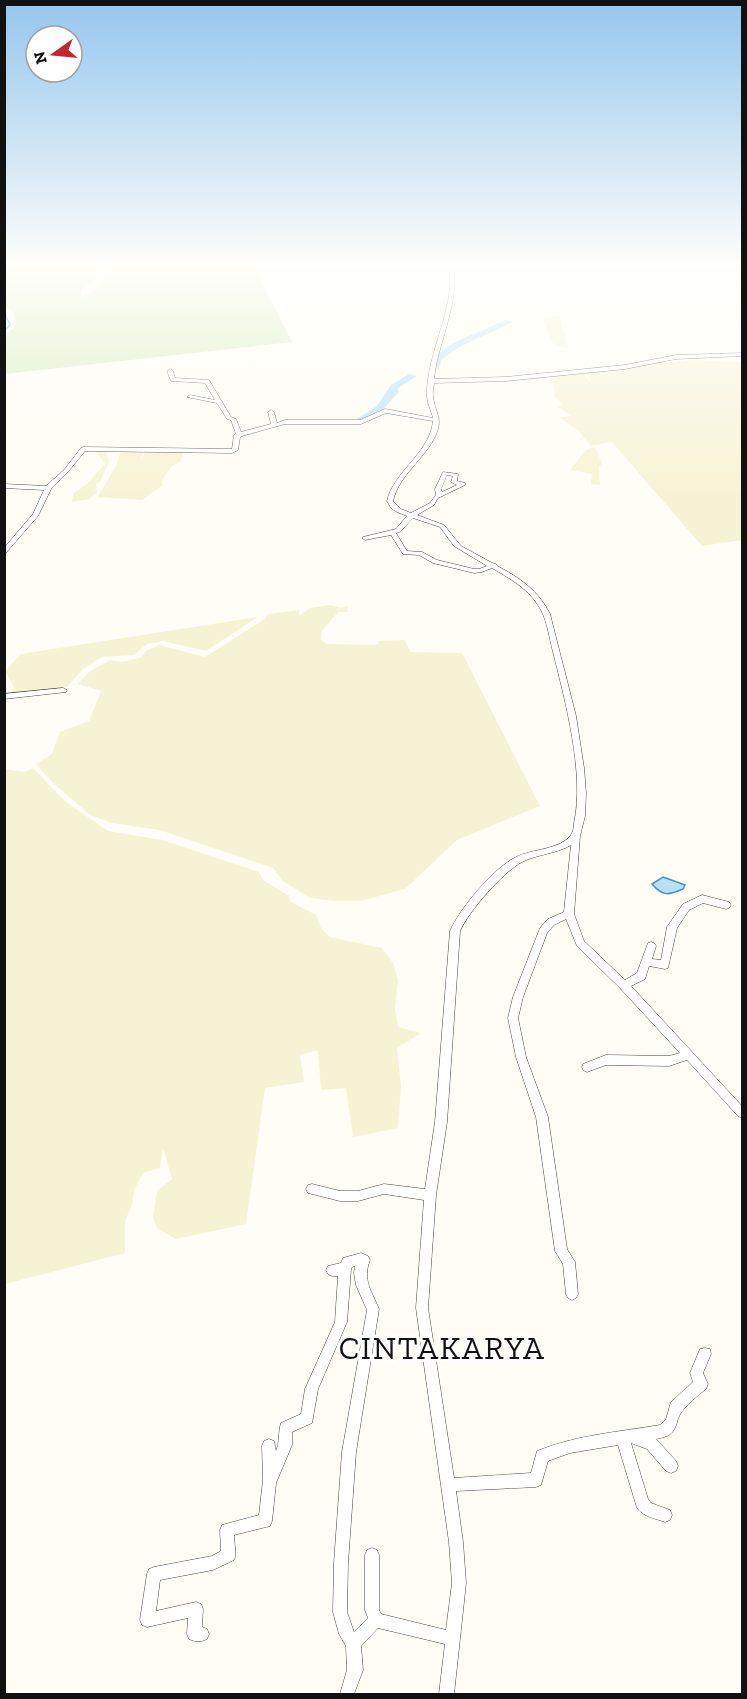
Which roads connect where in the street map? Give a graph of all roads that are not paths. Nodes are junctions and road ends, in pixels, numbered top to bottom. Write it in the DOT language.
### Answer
graph roads {
  1 [pos="438,344"];
  2 [pos="742,354"];
  3 [pos="170,371"];
  4 [pos="433,381"];
  5 [pos="190,397"];
  6 [pos="219,402"];
  7 [pos="271,412"];
  8 [pos="437,420"];
  9 [pos="274,424"];
  10 [pos="239,435"];
  11 [pos="4,486"];
  12 [pos="48,488"];
  13 [pos="439,495"];
  14 [pos="412,515"];
  15 [pos="393,533"];
  16 [pos="365,538"];
  17 [pos="4,553"];
  18 [pos="494,565"];
  19 [pos="63,690"];
  20 [pos="4,697"];
  21 [pos="576,837"];
  22 [pos="726,905"];
  23 [pos="569,914"];
  24 [pos="651,946"];
  25 [pos="647,962"];
  26 [pos="624,985"];
  27 [pos="690,1055"];
  28 [pos="587,1067"];
  29 [pos="742,1113"];
  30 [pos="312,1189"];
  31 [pos="430,1195"];
  32 [pos="573,1294"];
  33 [pos="705,1354"];
  34 [pos="627,1437"];
  35 [pos="270,1446"];
  36 [pos="671,1467"];
  37 [pos="270,1480"];
  38 [pos="448,1485"];
  39 [pos="665,1515"];
  40 [pos="372,1555"];
  41 [pos="376,1620"];
  42 [pos="202,1634"];
  43 [pos="453,1639"];
  44 [pos="353,1643"];
  45 [pos="347,1695"];
  46 [pos="447,1695"];
  1 -- 4 [label="street"];
  2 -- 4 [label="street"];
  3 -- 6 [label="street"];
  4 -- 8 [label="street"];
  5 -- 6 [label="street"];
  6 -- 10 [label="street"];
  7 -- 9 [label="street"];
  8 -- 9 [label="street"];
  8 -- 14 [label="street"];
  9 -- 10 [label="street"];
  10 -- 12 [label="street"];
  11 -- 12 [label="street"];
  12 -- 17 [label="street"];
  13 -- 14 [label="street"];
  14 -- 15 [label="street"];
  14 -- 18 [label="street"];
  15 -- 16 [label="street"];
  15 -- 18 [label="street"];
  18 -- 21 [label="street"];
  19 -- 20 [label="street"];
  21 -- 23 [label="street"];
  21 -- 31 [label="street"];
  22 -- 25 [label="street"];
  23 -- 26 [label="street"];
  23 -- 32 [label="street"];
  24 -- 25 [label="street"];
  25 -- 26 [label="street"];
  26 -- 27 [label="street"];
  27 -- 28 [label="street"];
  27 -- 29 [label="street"];
  30 -- 31 [label="street"];
  31 -- 38 [label="street"];
  33 -- 34 [label="street"];
  34 -- 36 [label="street"];
  34 -- 38 [label="street"];
  34 -- 39 [label="street"];
  35 -- 37 [label="street"];
  37 -- 42 [label="street"];
  37 -- 44 [label="street"];
  38 -- 43 [label="street"];
  40 -- 41 [label="street"];
  41 -- 43 [label="street"];
  41 -- 44 [label="street"];
  43 -- 46 [label="street"];
  44 -- 45 [label="street"];
}
